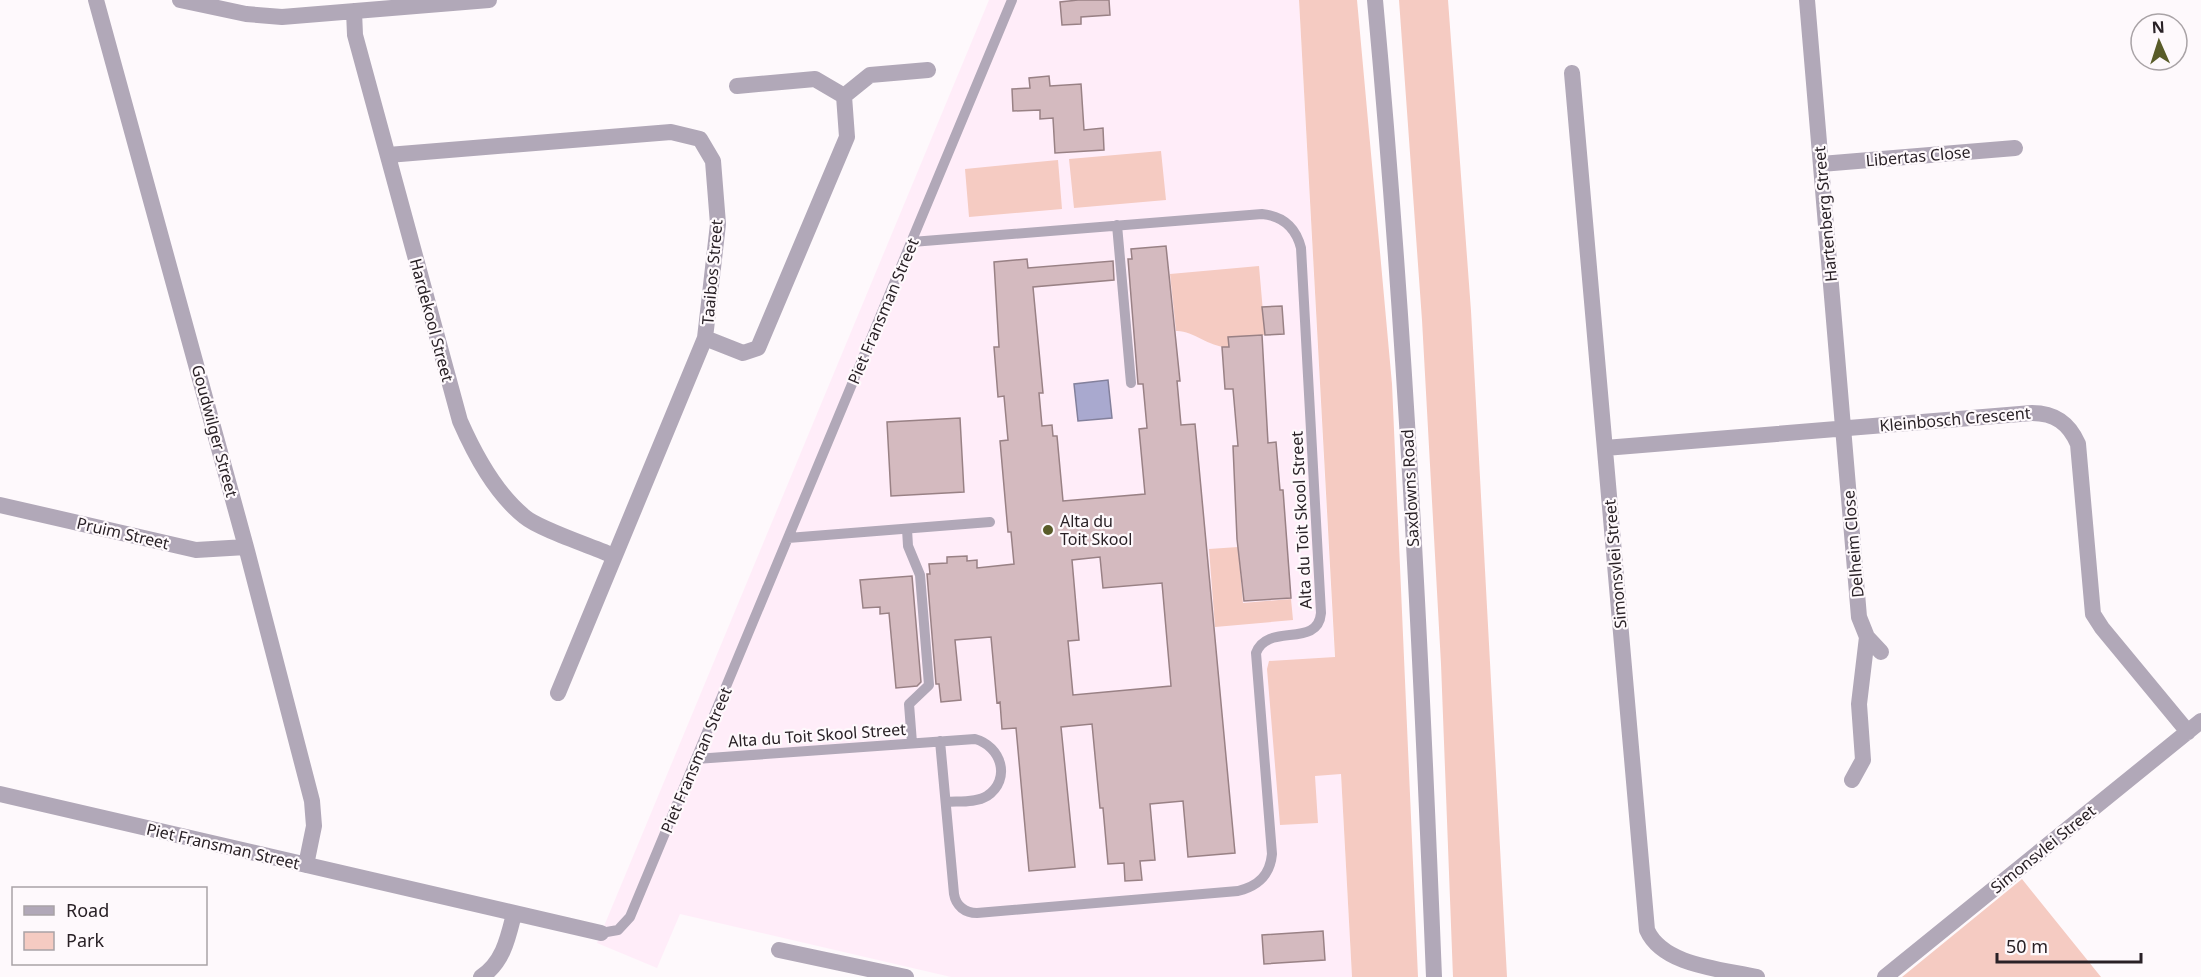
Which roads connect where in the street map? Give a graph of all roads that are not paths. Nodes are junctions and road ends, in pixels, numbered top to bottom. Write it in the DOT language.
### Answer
graph roads {
  1 [pos="96,0"];
  2 [pos="180,0"];
  3 [pos="489,0"];
  4 [pos="1012,0"];
  5 [pos="1375,0"];
  6 [pos="1807,0"];
  7 [pos="354,11"];
  8 [pos="928,70"];
  9 [pos="1572,73"];
  10 [pos="737,86"];
  11 [pos="844,96"];
  12 [pos="2015,148"];
  13 [pos="388,155"];
  14 [pos="1821,164"];
  15 [pos="1117,225"];
  16 [pos="912,242"];
  17 [pos="705,338"];
  18 [pos="1131,383"];
  19 [pos="1843,428"];
  20 [pos="1605,448"];
  21 [pos="0,505"];
  22 [pos="990,522"];
  23 [pos="907,529"];
  24 [pos="788,538"];
  25 [pos="246,547"];
  26 [pos="614,556"];
  27 [pos="1867,637"];
  28 [pos="1881,652"];
  29 [pos="558,693"];
  30 [pos="2201,721"];
  31 [pos="2188,732"];
  32 [pos="940,741"];
  33 [pos="912,743"];
  34 [pos="696,759"];
  35 [pos="1852,780"];
  36 [pos="0,794"];
  37 [pos="946,802"];
  38 [pos="306,865"];
  39 [pos="514,914"];
  40 [pos="601,933"];
  41 [pos="778,950"];
  42 [pos="480,977"];
  43 [pos="906,977"];
  44 [pos="1434,977"];
  45 [pos="1757,977"];
  46 [pos="1885,977"];
  1 -- 25 [label="street, Goudwilger Street"];
  2 -- 7 [label="street"];
  3 -- 7 [label="street"];
  4 -- 16 [label="lane, Piet Fransman Street"];
  5 -- 44 [label="street, Saxdowns Road"];
  6 -- 14 [label="street, Hartenberg Street"];
  7 -- 13 [label="street, Hardekool Street"];
  8 -- 11 [label="street"];
  9 -- 20 [label="street, Simonsvlei Street"];
  10 -- 11 [label="street"];
  11 -- 17 [label="street"];
  12 -- 14 [label="street, Libertas Close"];
  13 -- 17 [label="street, Taaibos Street"];
  13 -- 26 [label="street, Hardekool Street"];
  14 -- 19 [label="street, Hartenberg Street"];
  15 -- 16 [label="lane, Alta du Toit Skool Street"];
  15 -- 18 [label="lane"];
  15 -- 37 [label="lane, Alta du Toit Skool Street"];
  16 -- 24 [label="lane, Piet Fransman Street"];
  17 -- 26 [label="street, Taaibos Street"];
  19 -- 20 [label="street, Kleinbosch Crescent"];
  19 -- 27 [label="street, Delheim Close"];
  19 -- 31 [label="street, Kleinbosch Crescent"];
  20 -- 45 [label="street, Simonsvlei Street"];
  21 -- 25 [label="street, Pruim Street"];
  22 -- 23 [label="lane"];
  23 -- 24 [label="lane"];
  23 -- 33 [label="lane"];
  24 -- 34 [label="lane, Piet Fransman Street"];
  25 -- 38 [label="street, Goudwilger Street"];
  26 -- 29 [label="street, Taaibos Street"];
  27 -- 28 [label="street, Delheim Close"];
  27 -- 35 [label="street"];
  30 -- 31 [label="street, Simonsvlei Street"];
  31 -- 46 [label="street, Simonsvlei Street"];
  32 -- 33 [label="lane, Alta du Toit Skool Street"];
  32 -- 37 [label="lane, Alta du Toit Skool Street"];
  32 -- 37 [label="lane, Alta du Toit Skool Street"];
  33 -- 34 [label="lane, Alta du Toit Skool Street"];
  34 -- 40 [label="lane, Piet Fransman Street"];
  36 -- 38 [label="street, Piet Fransman Street"];
  38 -- 39 [label="street, Piet Fransman Street"];
  39 -- 40 [label="street, Piet Fransman Street"];
  39 -- 42 [label="street"];
  41 -- 43 [label="street"];
}
